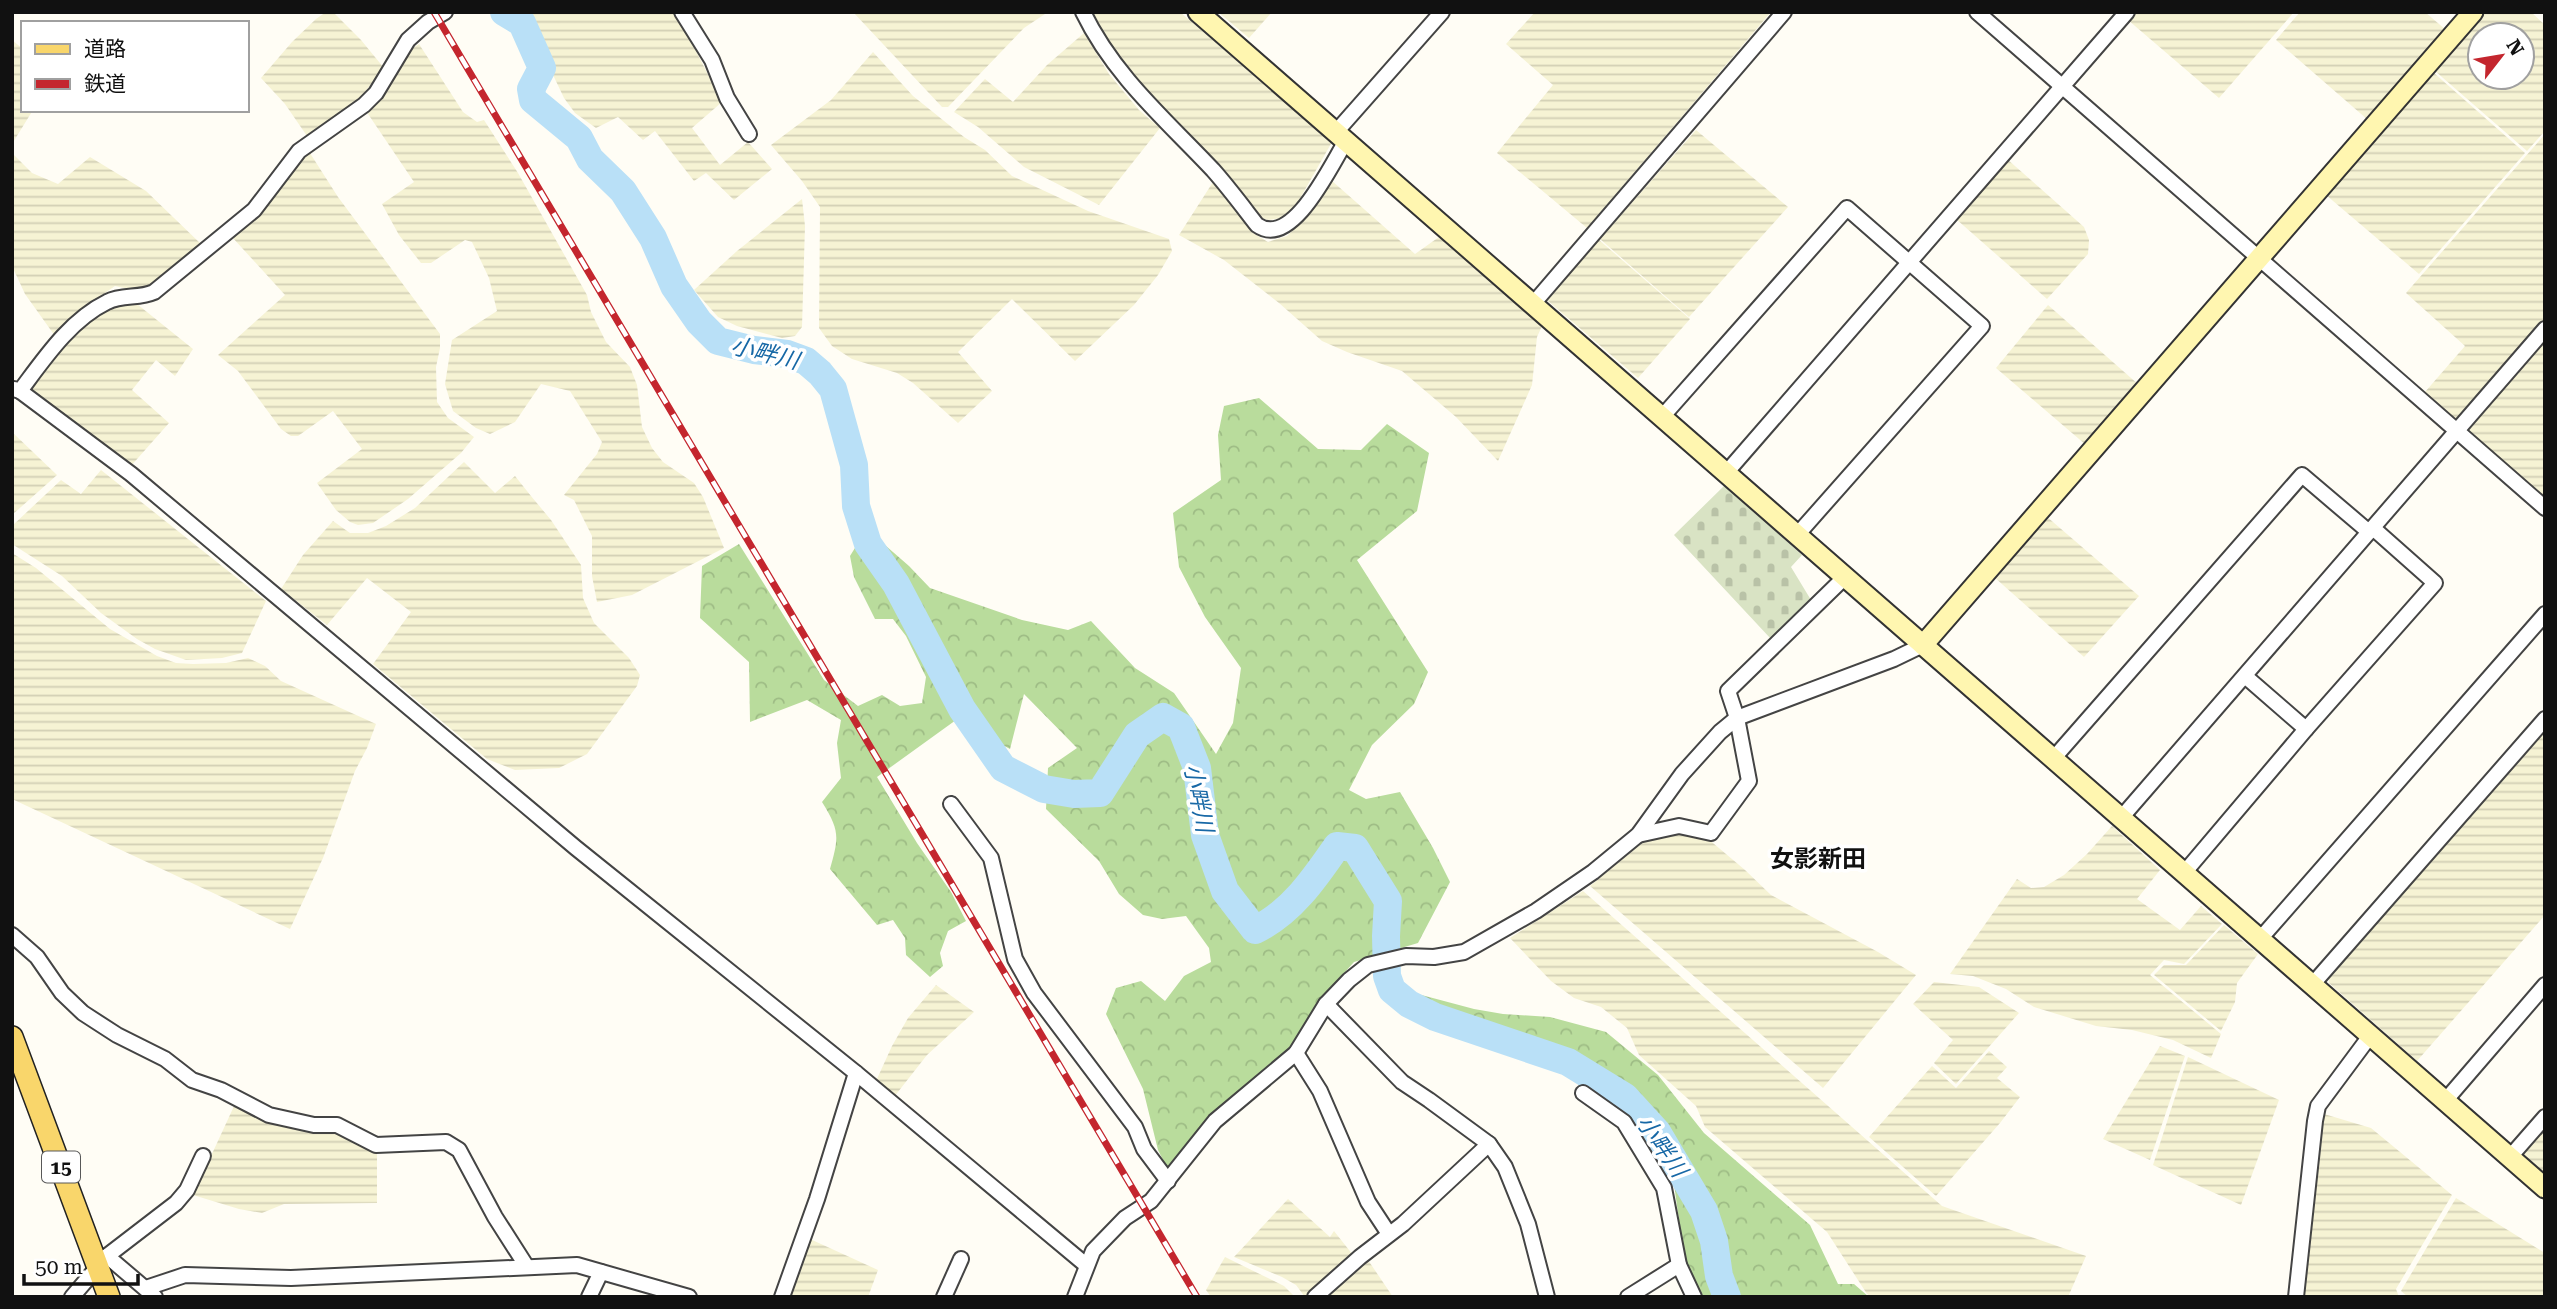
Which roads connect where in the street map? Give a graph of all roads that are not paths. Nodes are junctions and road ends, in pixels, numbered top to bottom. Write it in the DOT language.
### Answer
graph roads {
  1 [pos="445,12"];
  2 [pos="682,12"];
  3 [pos="1083,12"];
  4 [pos="1198,12"];
  5 [pos="1442,12"];
  6 [pos="1784,12"];
  7 [pos="1978,12"];
  8 [pos="2127,12"];
  9 [pos="2473,12"];
  10 [pos="2062,86"];
  11 [pos="749,134"];
  12 [pos="1341,136"];
  13 [pos="2259,258"];
  14 [pos="1909,263"];
  15 [pos="1533,304"];
  16 [pos="2545,329"];
  17 [pos="16,389"];
  18 [pos="1662,416"];
  19 [pos="2458,431"];
  20 [pos="1726,473"];
  21 [pos="2545,508"];
  22 [pos="2371,530"];
  23 [pos="1797,535"];
  24 [pos="1845,577"];
  25 [pos="2545,614"];
  26 [pos="1923,645"];
  27 [pos="2245,676"];
  28 [pos="1737,718"];
  29 [pos="2545,719"];
  30 [pos="2306,729"];
  31 [pos="2053,759"];
  32 [pos="951,804"];
  33 [pos="2121,818"];
  34 [pos="1638,835"];
  35 [pos="2184,873"];
  36 [pos="12,935"];
  37 [pos="2260,939"];
  38 [pos="2312,985"];
  39 [pos="2545,985"];
  40 [pos="1326,1004"];
  41 [pos="2370,1036"];
  42 [pos="12,1037"];
  43 [pos="1296,1053"];
  44 [pos="856,1073"];
  45 [pos="1583,1093"];
  46 [pos="2445,1101"];
  47 [pos="2545,1117"];
  48 [pos="1489,1144"];
  49 [pos="203,1156"];
  50 [pos="2510,1157"];
  51 [pos="1168,1181"];
  52 [pos="2545,1188"];
  53 [pos="1389,1234"];
  54 [pos="961,1259"];
  55 [pos="103,1262"];
  56 [pos="1086,1265"];
  57 [pos="1679,1265"];
  58 [pos="527,1267"];
  59 [pos="601,1272"];
  60 [pos="150,1293"];
  61 [pos="72,1297"];
  62 [pos="109,1297"];
  63 [pos="589,1297"];
  64 [pos="689,1297"];
  65 [pos="782,1297"];
  66 [pos="944,1297"];
  67 [pos="1075,1297"];
  68 [pos="1315,1297"];
  69 [pos="1547,1297"];
  70 [pos="1628,1297"];
  71 [pos="1694,1297"];
  72 [pos="2296,1297"];
  1 -- 17 [label="street"];
  2 -- 11 [label="street"];
  3 -- 12 [label="street"];
  4 -- 12 [label="street"];
  5 -- 12 [label="street"];
  6 -- 15 [label="street"];
  7 -- 10 [label="street"];
  8 -- 10 [label="street"];
  9 -- 13 [label="street"];
  10 -- 13 [label="street"];
  10 -- 14 [label="street"];
  12 -- 15 [label="street"];
  13 -- 19 [label="street"];
  13 -- 26 [label="street"];
  14 -- 18 [label="street"];
  14 -- 20 [label="street"];
  14 -- 23 [label="street"];
  15 -- 18 [label="street"];
  16 -- 19 [label="street"];
  17 -- 44 [label="street"];
  18 -- 20 [label="street"];
  19 -- 21 [label="street"];
  19 -- 22 [label="street"];
  20 -- 23 [label="street"];
  22 -- 27 [label="street"];
  22 -- 30 [label="street"];
  22 -- 31 [label="street"];
  23 -- 24 [label="street"];
  24 -- 26 [label="street"];
  24 -- 28 [label="street"];
  25 -- 37 [label="street"];
  26 -- 28 [label="street"];
  26 -- 31 [label="street"];
  27 -- 30 [label="street"];
  27 -- 33 [label="street"];
  28 -- 34 [label="street"];
  28 -- 34 [label="street"];
  29 -- 38 [label="street"];
  30 -- 35 [label="street"];
  31 -- 33 [label="street"];
  32 -- 51 [label="street"];
  33 -- 35 [label="street"];
  34 -- 40 [label="street"];
  35 -- 37 [label="street"];
  36 -- 58 [label="street"];
  37 -- 38 [label="street"];
  38 -- 41 [label="street"];
  39 -- 46 [label="street"];
  40 -- 43 [label="street"];
  40 -- 48 [label="street"];
  41 -- 46 [label="street"];
  41 -- 72 [label="street"];
  42 -- 55 [label="main road, 15"];
  43 -- 51 [label="street"];
  43 -- 53 [label="street"];
  44 -- 56 [label="street"];
  44 -- 65 [label="street"];
  45 -- 57 [label="street"];
  46 -- 50 [label="street"];
  47 -- 50 [label="street"];
  48 -- 53 [label="street"];
  48 -- 69 [label="street"];
  49 -- 55 [label="street"];
  50 -- 52 [label="street"];
  51 -- 56 [label="street"];
  53 -- 68 [label="street"];
  54 -- 66 [label="street"];
  55 -- 60 [label="street"];
  55 -- 61 [label="street"];
  55 -- 62 [label="main road, 15"];
  56 -- 67 [label="street"];
  57 -- 70 [label="street"];
  57 -- 71 [label="street"];
  58 -- 59 [label="street"];
  58 -- 60 [label="street"];
  59 -- 63 [label="street"];
  59 -- 64 [label="street"];
}
